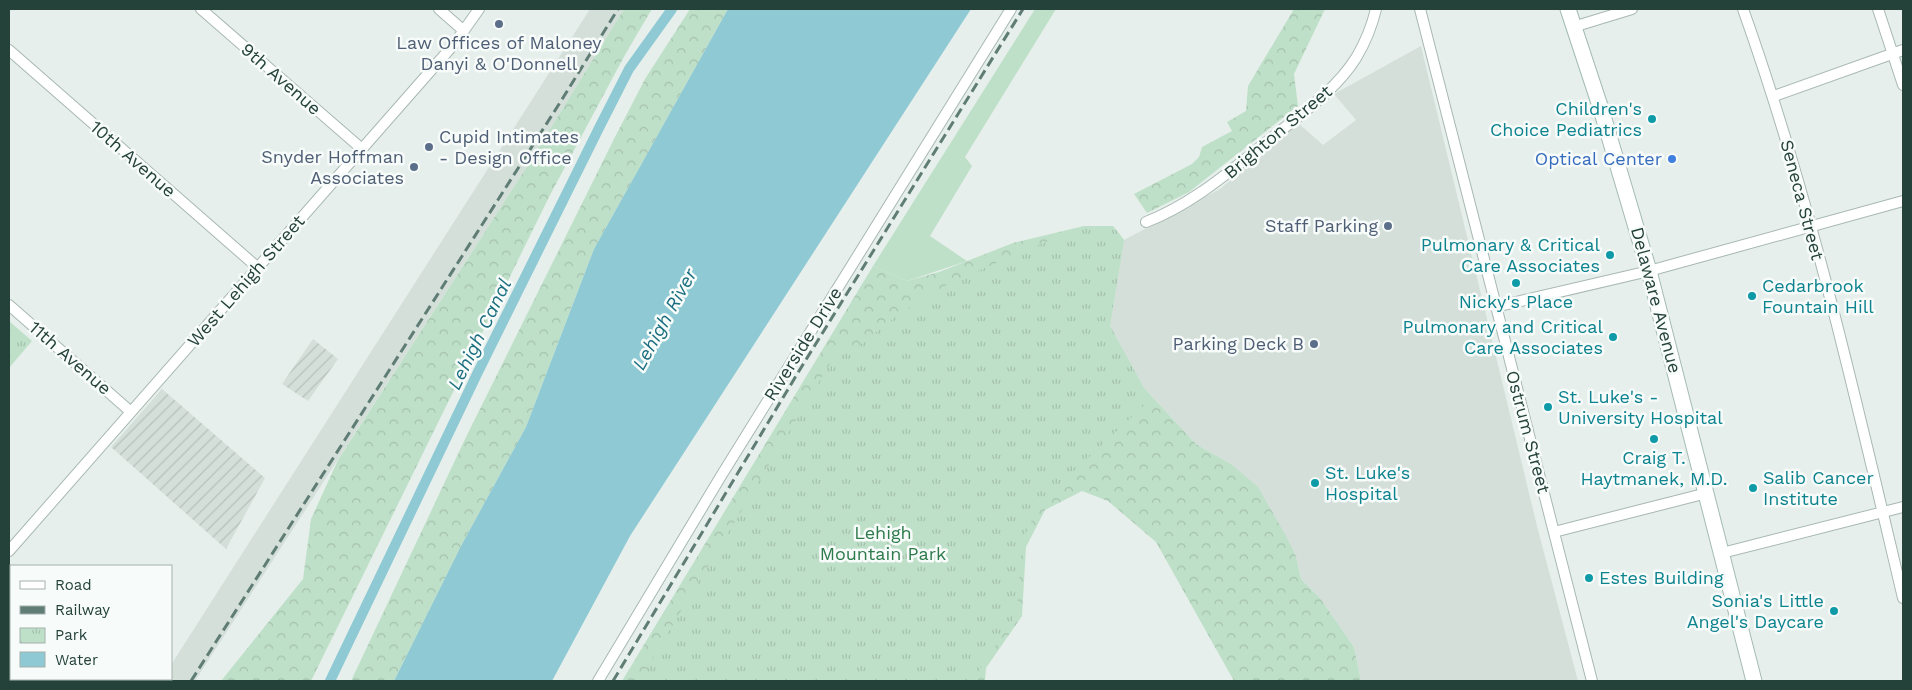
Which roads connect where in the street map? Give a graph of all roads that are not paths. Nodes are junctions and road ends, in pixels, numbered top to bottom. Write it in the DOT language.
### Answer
graph roads {
  1 [pos="201,9"];
  2 [pos="438,9"];
  3 [pos="480,9"];
  4 [pos="1012,9"];
  5 [pos="1376,9"];
  6 [pos="1420,9"];
  7 [pos="1568,9"];
  8 [pos="1632,9"];
  9 [pos="1743,9"];
  10 [pos="1878,9"];
  11 [pos="1574,27"];
  12 [pos="464,31"];
  13 [pos="9,50"];
  14 [pos="1898,51"];
  15 [pos="1903,85"];
  16 [pos="1774,96"];
  17 [pos="362,149"];
  18 [pos="1903,201"];
  19 [pos="1146,222"];
  20 [pos="1810,225"];
  21 [pos="257,267"];
  22 [pos="1648,271"];
  23 [pos="9,305"];
  24 [pos="1495,308"];
  25 [pos="131,412"];
  26 [pos="1707,493"];
  27 [pos="1903,507"];
  28 [pos="1883,512"];
  29 [pos="1554,532"];
  30 [pos="9,551"];
  31 [pos="1722,553"];
  32 [pos="1903,598"];
  33 [pos="598,681"];
  34 [pos="1592,681"];
  35 [pos="1754,681"];
  1 -- 17 [label="street, 9th Avenue"];
  2 -- 12 [label="street"];
  3 -- 12 [label="street, West Lehigh Street"];
  4 -- 33 [label="street, Riverside Drive"];
  5 -- 19 [label="street, Brighton Street"];
  6 -- 24 [label="street, Ostrum Street"];
  7 -- 11 [label="main road, Delaware Avenue"];
  8 -- 11 [label="street"];
  9 -- 16 [label="street, Seneca Street"];
  10 -- 14 [label="street"];
  11 -- 22 [label="main road, Delaware Avenue"];
  12 -- 17 [label="street, West Lehigh Street"];
  13 -- 21 [label="street, 10th Avenue"];
  14 -- 15 [label="street"];
  14 -- 16 [label="street"];
  16 -- 20 [label="street, Seneca Street"];
  17 -- 21 [label="street, West Lehigh Street"];
  18 -- 20 [label="street"];
  20 -- 22 [label="street"];
  20 -- 28 [label="street, Seneca Street"];
  21 -- 25 [label="street, West Lehigh Street"];
  22 -- 24 [label="street"];
  22 -- 26 [label="main road, Delaware Avenue"];
  23 -- 25 [label="street, 11th Avenue"];
  24 -- 29 [label="street, Ostrum Street"];
  25 -- 30 [label="street, West Lehigh Street"];
  26 -- 29 [label="street"];
  26 -- 31 [label="main road, Delaware Avenue"];
  27 -- 28 [label="street"];
  28 -- 31 [label="street"];
  28 -- 32 [label="street, Seneca Street"];
  29 -- 34 [label="street, Ostrum Street"];
  31 -- 35 [label="main road, Delaware Avenue"];
}
